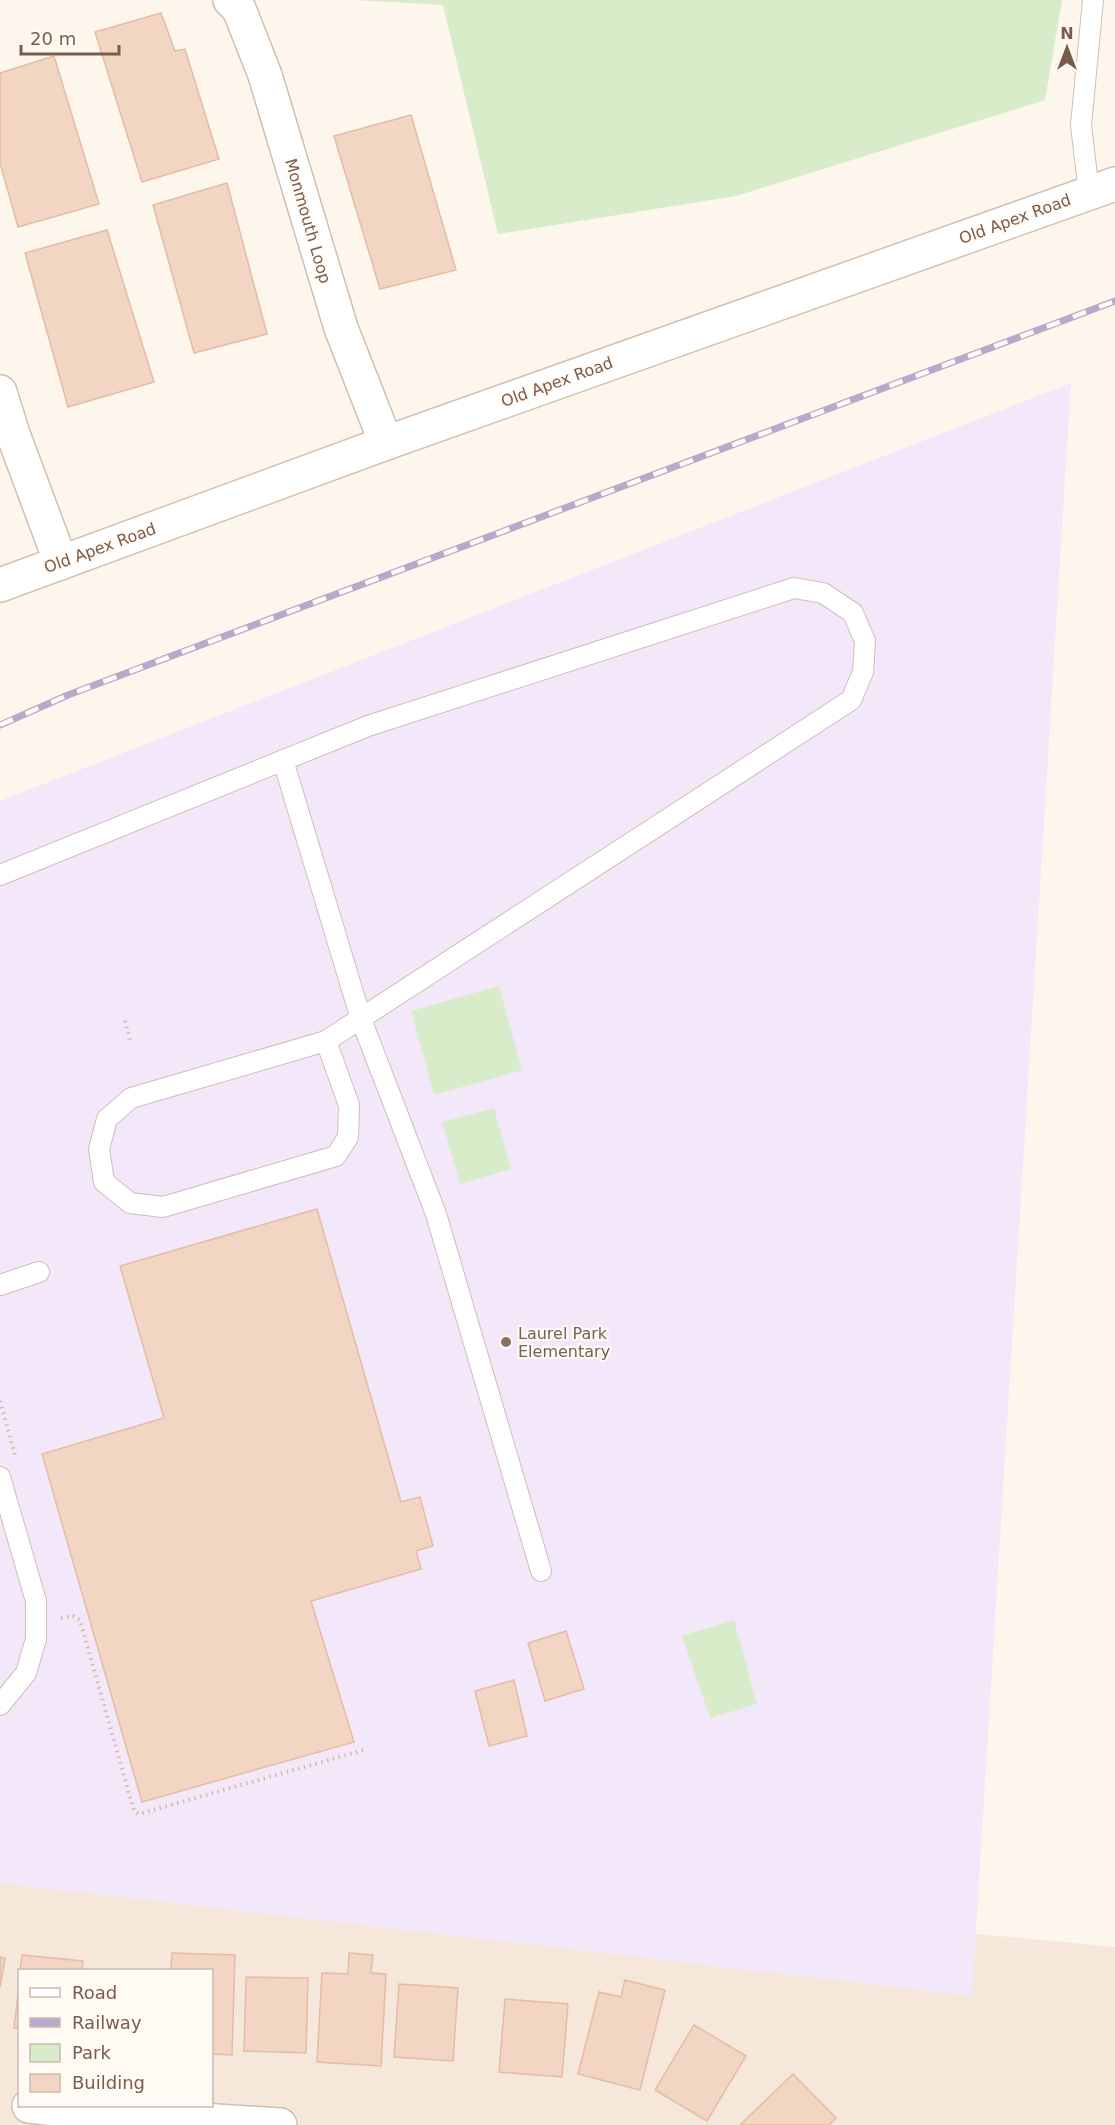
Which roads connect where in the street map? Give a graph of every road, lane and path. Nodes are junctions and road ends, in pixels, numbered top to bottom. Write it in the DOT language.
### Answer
graph roads {
  1 [pos="230,0"];
  2 [pos="1093,0"];
  3 [pos="1102,188"];
  4 [pos="0,392"];
  5 [pos="386,443"];
  6 [pos="61,563"];
  7 [pos="0,585"];
  8 [pos="283,760"];
  9 [pos="0,875"];
  10 [pos="361,1018"];
  11 [pos="125,1021"];
  12 [pos="130,1040"];
  13 [pos="326,1041"];
  14 [pos="39,1272"];
  15 [pos="0,1285"];
  16 [pos="0,1401"];
  17 [pos="16,1458"];
  18 [pos="0,1477"];
  19 [pos="542,1571"];
  20 [pos="58,1607"];
  21 [pos="0,1706"];
  22 [pos="364,1750"];
  23 [pos="0,2102"];
  24 [pos="18,2104"];
  25 [pos="38,2107"];
  26 [pos="280,2125"];
  1 -- 5 [label="main road, Monmouth Loop"];
  2 -- 3 [label="lane"];
  3 -- 5 [label="main road, Old Apex Road"];
  4 -- 6 [label="main road"];
  5 -- 6 [label="main road, Old Apex Road"];
  6 -- 7 [label="main road, Old Apex Road"];
  8 -- 9 [label="lane"];
  8 -- 10 [label="lane"];
  8 -- 10 [label="lane"];
  10 -- 13 [label="lane"];
  10 -- 19 [label="lane"];
  11 -- 12 [label="path"];
  13 -- 13 [label="lane"];
  14 -- 15 [label="lane"];
  16 -- 17 [label="path"];
  18 -- 21 [label="lane"];
  20 -- 22 [label="path"];
  23 -- 24 [label="main road"];
  25 -- 26 [label="main road"];
}
